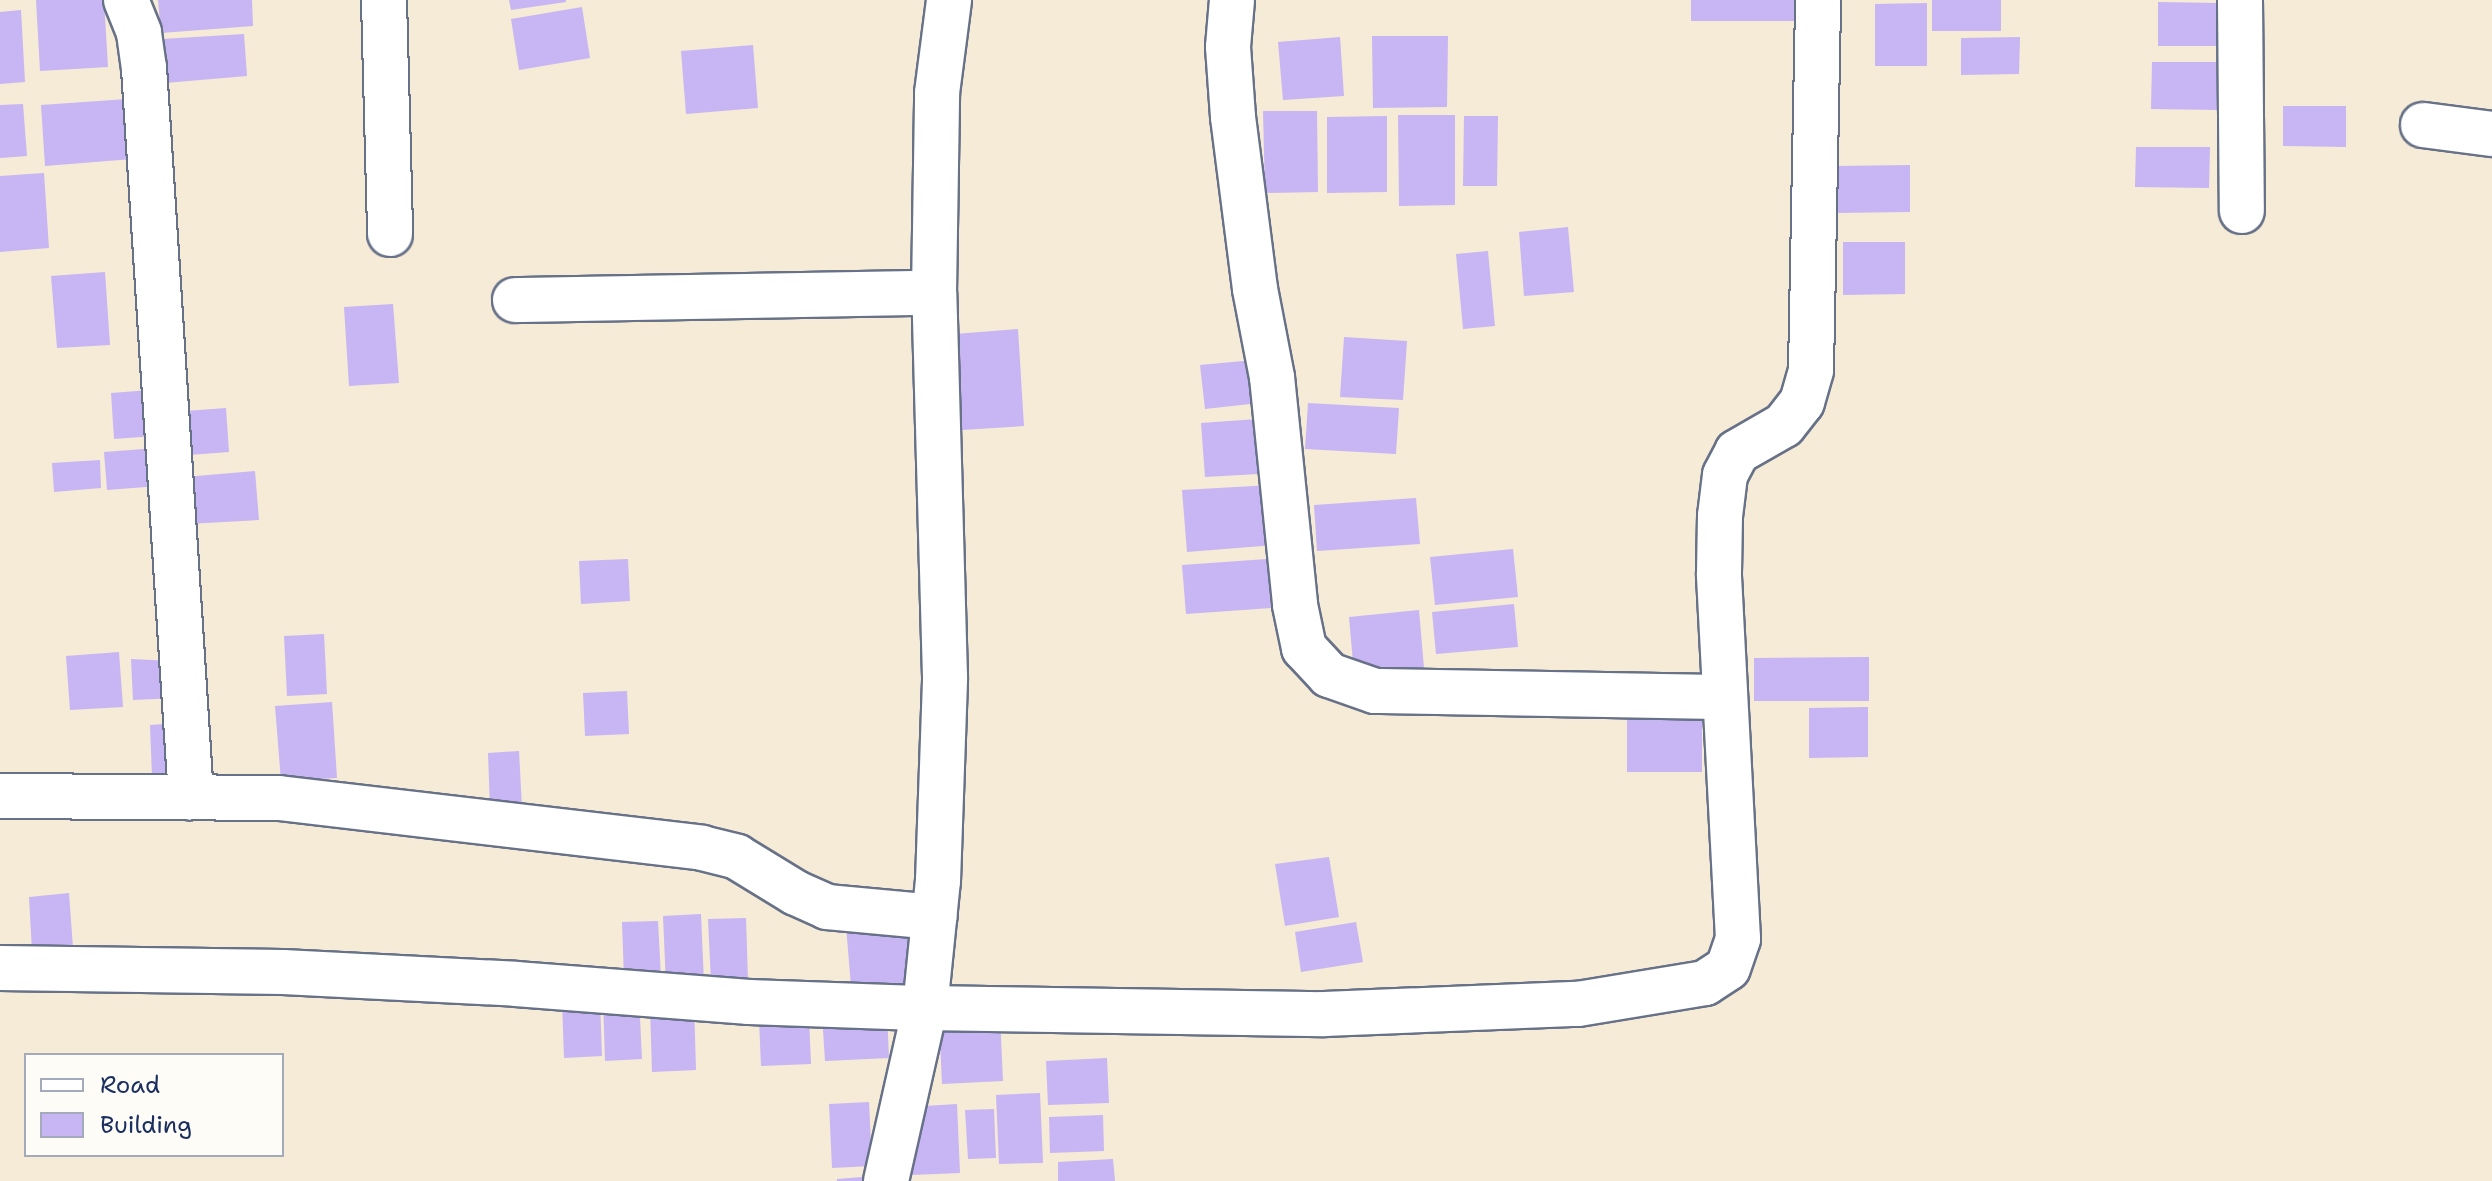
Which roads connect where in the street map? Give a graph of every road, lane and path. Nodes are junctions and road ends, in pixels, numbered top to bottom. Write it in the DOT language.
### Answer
graph roads {
  1 [pos="126,0"];
  2 [pos="384,0"];
  3 [pos="949,0"];
  4 [pos="1232,0"];
  5 [pos="1818,0"];
  6 [pos="2240,0"];
  7 [pos="2423,125"];
  8 [pos="2492,134"];
  9 [pos="2242,211"];
  10 [pos="390,234"];
  11 [pos="934,293"];
  12 [pos="515,300"];
  13 [pos="1724,697"];
  14 [pos="0,796"];
  15 [pos="191,797"];
  16 [pos="935,917"];
  17 [pos="0,968"];
  18 [pos="925,1008"];
  19 [pos="886,1181"];
  1 -- 15 [label="street"];
  2 -- 10 [label="street"];
  3 -- 11 [label="street"];
  4 -- 13 [label="street"];
  5 -- 13 [label="street"];
  6 -- 9 [label="street"];
  7 -- 8 [label="street"];
  11 -- 12 [label="street"];
  11 -- 16 [label="street"];
  13 -- 18 [label="street"];
  14 -- 15 [label="street"];
  15 -- 16 [label="street"];
  16 -- 18 [label="street"];
  17 -- 18 [label="street"];
  18 -- 19 [label="street"];
}
